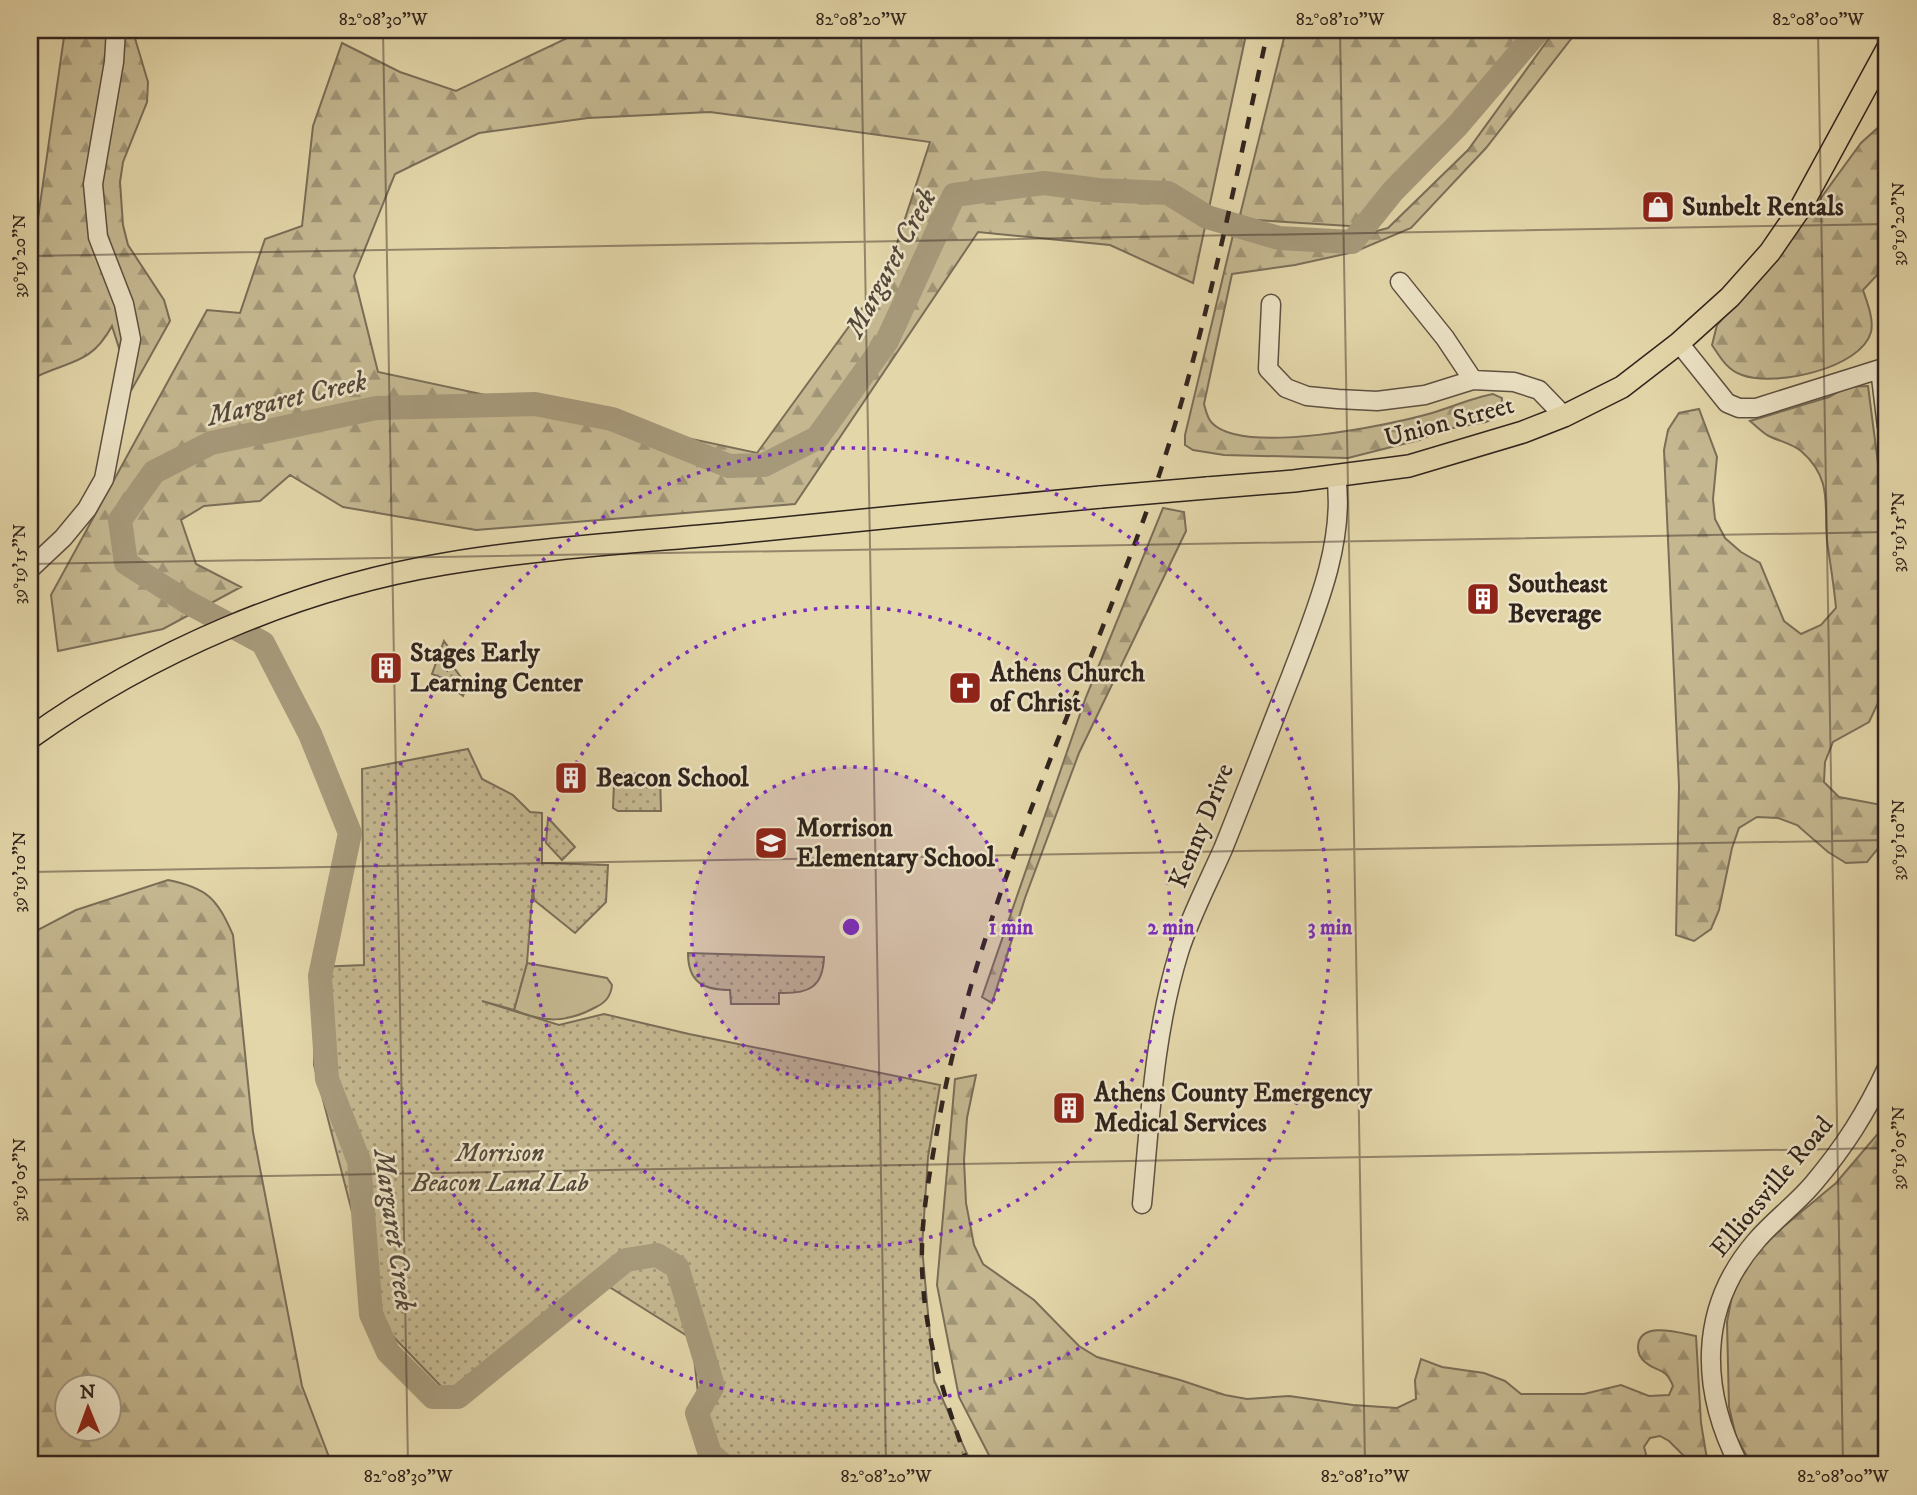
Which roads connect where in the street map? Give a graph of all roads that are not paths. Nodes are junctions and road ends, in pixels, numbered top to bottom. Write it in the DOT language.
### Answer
graph roads {
  1 [pos="116,30"];
  2 [pos="1887,49"];
  3 [pos="1400,282"];
  4 [pos="1271,304"];
  5 [pos="1679,343"];
  6 [pos="1884,364"];
  7 [pos="1473,380"];
  8 [pos="1564,416"];
  9 [pos="1887,427"];
  10 [pos="1336,476"];
  11 [pos="30,569"];
  12 [pos="30,738"];
  13 [pos="1887,1068"];
  14 [pos="1142,1203"];
  15 [pos="1739,1465"];
  1 -- 11 [label="street"];
  2 -- 5 [label="main road, Union Street"];
  3 -- 7 [label="street"];
  4 -- 7 [label="street"];
  5 -- 6 [label="street"];
  5 -- 8 [label="main road, Union Street"];
  6 -- 9 [label="street"];
  7 -- 8 [label="street"];
  8 -- 10 [label="main road, Union Street"];
  10 -- 12 [label="main road, Union Street, bridge"];
  10 -- 14 [label="street, Kenny Drive"];
  13 -- 15 [label="street, Elliotsville Road"];
}
